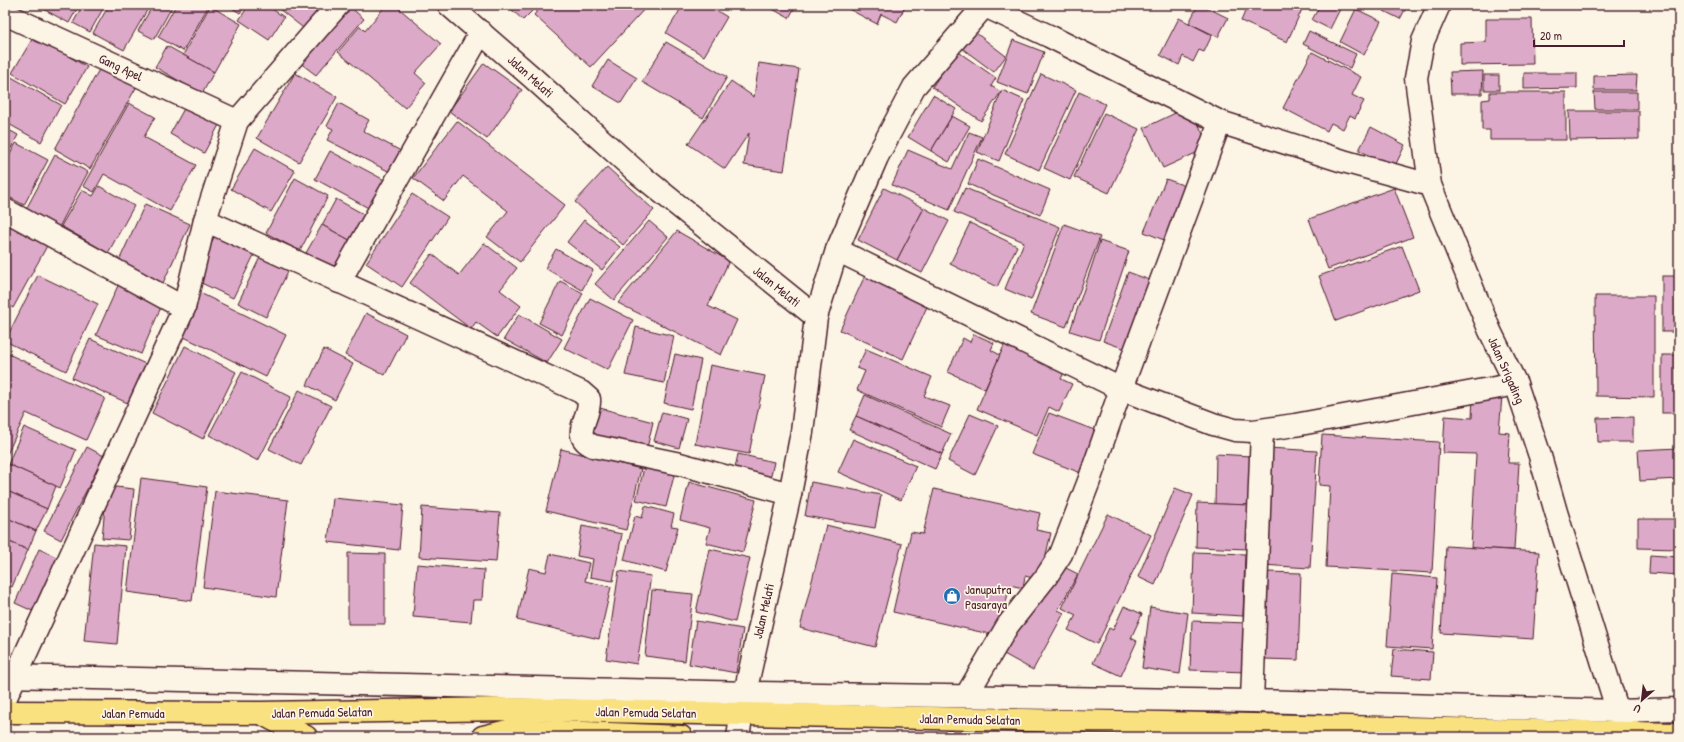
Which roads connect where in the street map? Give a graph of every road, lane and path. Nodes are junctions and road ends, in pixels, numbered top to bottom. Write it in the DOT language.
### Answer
graph roads {
  1 [pos="338,5"];
  2 [pos="449,5"];
  3 [pos="985,5"];
  4 [pos="1439,5"];
  5 [pos="5,14"];
  6 [pos="481,32"];
  7 [pos="237,121"];
  8 [pos="1220,122"];
  9 [pos="1430,185"];
  10 [pos="5,210"];
  11 [pos="204,220"];
  12 [pos="837,250"];
  13 [pos="339,282"];
  14 [pos="184,308"];
  15 [pos="816,317"];
  16 [pos="1516,384"];
  17 [pos="1121,389"];
  18 [pos="1262,430"];
  19 [pos="790,494"];
  20 [pos="10,676"];
  21 [pos="745,693"];
  22 [pos="966,696"];
  23 [pos="5,699"];
  24 [pos="1252,700"];
  25 [pos="1679,709"];
  26 [pos="1618,711"];
  27 [pos="5,712"];
  28 [pos="260,712"];
  29 [pos="742,714"];
  30 [pos="1218,731"];
  31 [pos="1311,732"];
  32 [pos="1679,734"];
  33 [pos="1624,735"];
  34 [pos="306,737"];
  35 [pos="483,737"];
  36 [pos="681,737"];
  37 [pos="738,737"];
  1 -- 7 [label="street"];
  2 -- 6 [label="street, Jalan Melati"];
  3 -- 8 [label="street"];
  3 -- 12 [label="street"];
  4 -- 9 [label="street, Jalan Srigading"];
  5 -- 7 [label="street, Gang Apel"];
  6 -- 13 [label="street"];
  6 -- 15 [label="street, Jalan Melati"];
  7 -- 11 [label="street"];
  8 -- 9 [label="street"];
  8 -- 17 [label="street"];
  9 -- 16 [label="street, Jalan Srigading"];
  10 -- 14 [label="street"];
  11 -- 13 [label="street"];
  11 -- 14 [label="street"];
  12 -- 15 [label="street"];
  12 -- 17 [label="street"];
  13 -- 19 [label="street"];
  14 -- 20 [label="street"];
  15 -- 19 [label="street, Jalan Melati"];
  16 -- 18 [label="street"];
  16 -- 26 [label="street, Jalan Srigading"];
  17 -- 18 [label="street"];
  17 -- 22 [label="street"];
  18 -- 24 [label="street"];
  19 -- 21 [label="street, Jalan Melati"];
  20 -- 21 [label="street"];
  20 -- 23 [label="street"];
  21 -- 22 [label="street"];
  21 -- 29 [label="street, Jalan Melati"];
  22 -- 24 [label="street"];
  24 -- 26 [label="street"];
  25 -- 26 [label="street"];
  26 -- 33 [label="street, Jalan Srigading"];
  27 -- 28 [label="main road, Jalan Pemuda"];
  28 -- 29 [label="main road, Jalan Pemuda Selatan"];
  28 -- 34 [label="main road"];
  29 -- 30 [label="main road, Jalan Pemuda Selatan"];
  29 -- 37 [label="street, Jalan Melati"];
  30 -- 31 [label="main road, Jalan Pemuda Selatan"];
  31 -- 33 [label="main road, Jalan Pemuda Selatan"];
  32 -- 33 [label="main road, Jalan Pemuda Selatan"];
  35 -- 36 [label="main road, Jalan Pemuda Selatan"];
}
